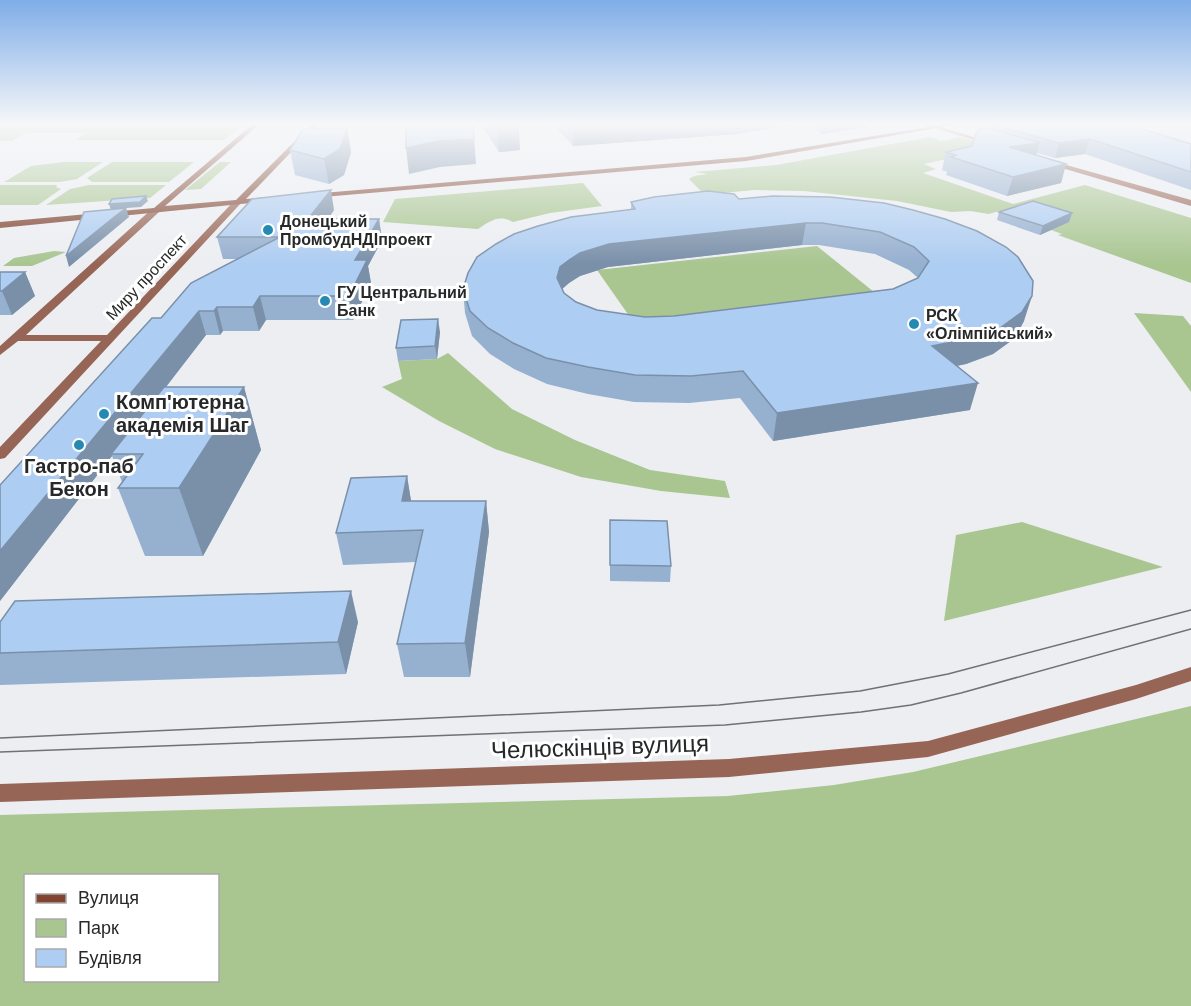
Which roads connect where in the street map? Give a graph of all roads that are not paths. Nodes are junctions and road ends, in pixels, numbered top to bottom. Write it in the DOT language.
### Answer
graph roads {
  1 [pos="203,170"];
  2 [pos="270,170"];
  3 [pos="617,170"];
  4 [pos="1079,170"];
  5 [pos="298,197"];
  6 [pos="275,199"];
  7 [pos="238,202"];
  8 [pos="1191,203"];
  9 [pos="156,210"];
  10 [pos="121,213"];
  11 [pos="0,217"];
  12 [pos="0,225"];
  13 [pos="14,338"];
  14 [pos="112,338"];
  15 [pos="0,351"];
  16 [pos="0,455"];
  17 [pos="1191,674"];
  18 [pos="0,793"];
  1 -- 9 [label="main road"];
  2 -- 7 [label="main road, Миру проспект"];
  3 -- 5 [label="main road"];
  4 -- 8 [label="main road"];
  6 -- 7 [label="main road"];
  7 -- 9 [label="main road"];
  7 -- 14 [label="main road, Миру проспект"];
  9 -- 10 [label="main road"];
  9 -- 13 [label="main road"];
  10 -- 11 [label="main road"];
  10 -- 12 [label="main road"];
  13 -- 14 [label="main road"];
  13 -- 15 [label="main road"];
  14 -- 16 [label="main road, Миру проспект"];
  17 -- 18 [label="main road, Челюскінців вулиця"];
}
